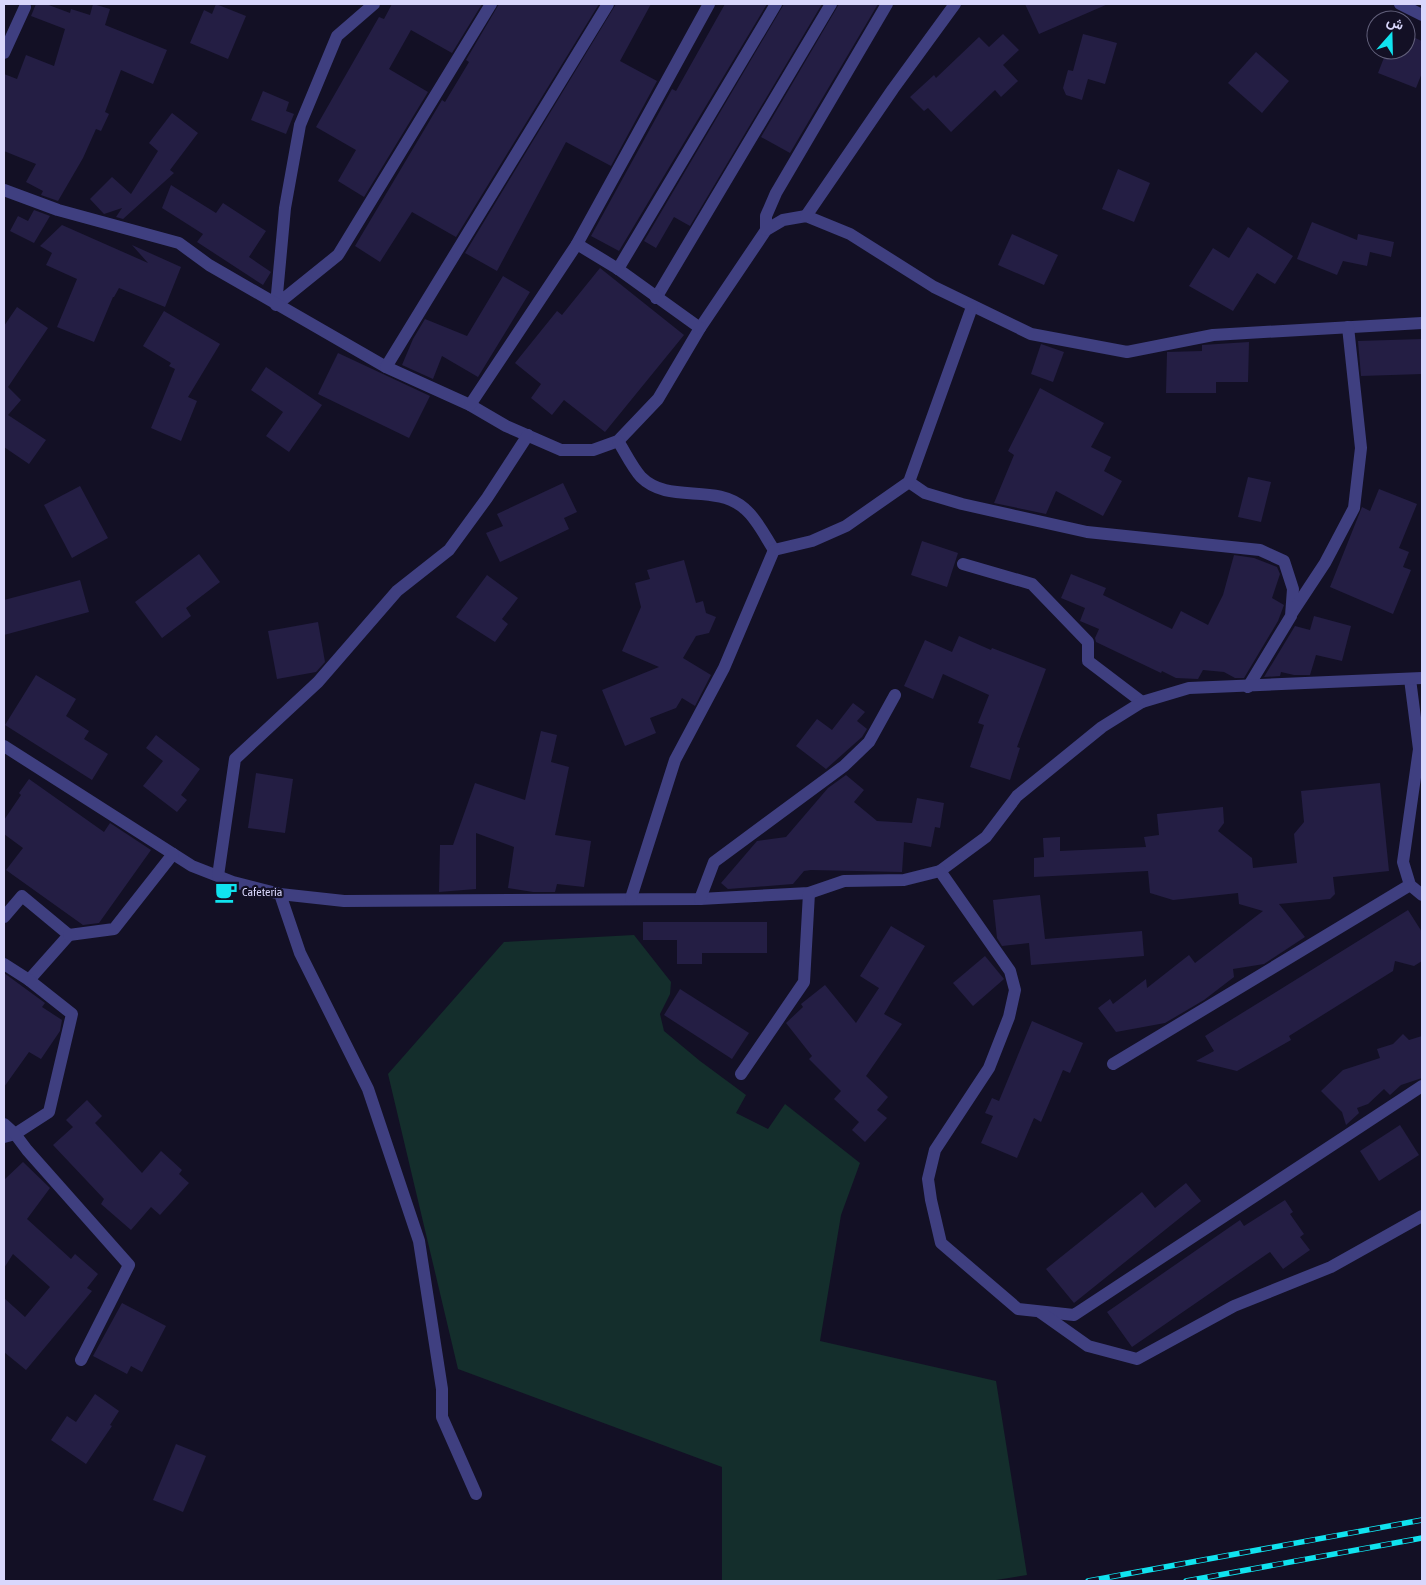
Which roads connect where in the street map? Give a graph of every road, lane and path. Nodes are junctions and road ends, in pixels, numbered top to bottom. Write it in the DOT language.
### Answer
graph roads {
  1 [pos="374,4"];
  2 [pos="491,4"];
  3 [pos="608,4"];
  4 [pos="709,4"];
  5 [pos="776,4"];
  6 [pos="831,4"];
  7 [pos="887,4"];
  8 [pos="955,4"];
  9 [pos="1400,4"];
  10 [pos="25,8"];
  11 [pos="1422,15"];
  12 [pos="4,53"];
  13 [pos="4,190"];
  14 [pos="806,216"];
  15 [pos="766,230"];
  16 [pos="577,244"];
  17 [pos="618,269"];
  18 [pos="656,298"];
  19 [pos="276,305"];
  20 [pos="972,307"];
  21 [pos="1422,322"];
  22 [pos="1348,327"];
  23 [pos="700,328"];
  24 [pos="386,367"];
  25 [pos="470,405"];
  26 [pos="528,435"];
  27 [pos="618,441"];
  28 [pos="909,482"];
  29 [pos="774,550"];
  30 [pos="963,564"];
  31 [pos="1291,616"];
  32 [pos="1416,678"];
  33 [pos="1248,687"];
  34 [pos="895,695"];
  35 [pos="1142,702"];
  36 [pos="4,746"];
  37 [pos="174,854"];
  38 [pos="940,871"];
  39 [pos="218,876"];
  40 [pos="1410,885"];
  41 [pos="809,893"];
  42 [pos="280,894"];
  43 [pos="1422,895"];
  44 [pos="631,898"];
  45 [pos="700,899"];
  46 [pos="4,917"];
  47 [pos="69,935"];
  48 [pos="4,964"];
  49 [pos="29,980"];
  50 [pos="1113,1064"];
  51 [pos="741,1074"];
  52 [pos="1422,1086"];
  53 [pos="4,1124"];
  54 [pos="10,1136"];
  55 [pos="1422,1216"];
  56 [pos="1040,1312"];
  57 [pos="81,1360"];
  58 [pos="476,1494"];
  1 -- 19 [label="street"];
  2 -- 19 [label="street"];
  3 -- 24 [label="street"];
  4 -- 16 [label="street"];
  5 -- 17 [label="street"];
  6 -- 18 [label="street"];
  7 -- 15 [label="street"];
  8 -- 14 [label="street"];
  9 -- 11 [label="street"];
  10 -- 12 [label="street"];
  13 -- 19 [label="street"];
  14 -- 15 [label="street"];
  14 -- 20 [label="street"];
  15 -- 23 [label="street"];
  16 -- 17 [label="street"];
  16 -- 25 [label="street"];
  17 -- 18 [label="street"];
  18 -- 23 [label="street"];
  19 -- 24 [label="street"];
  20 -- 22 [label="street"];
  20 -- 28 [label="street"];
  21 -- 22 [label="street"];
  22 -- 31 [label="street"];
  23 -- 27 [label="street"];
  24 -- 25 [label="street"];
  25 -- 26 [label="street"];
  26 -- 27 [label="street"];
  26 -- 39 [label="street"];
  27 -- 29 [label="street"];
  28 -- 29 [label="street"];
  28 -- 31 [label="street"];
  29 -- 44 [label="street"];
  30 -- 35 [label="street"];
  31 -- 33 [label="street"];
  32 -- 33 [label="street"];
  32 -- 40 [label="street"];
  33 -- 35 [label="street"];
  34 -- 45 [label="street"];
  35 -- 38 [label="street"];
  36 -- 37 [label="street"];
  37 -- 39 [label="street"];
  37 -- 47 [label="street"];
  38 -- 41 [label="street"];
  38 -- 56 [label="street"];
  39 -- 42 [label="street"];
  40 -- 43 [label="street"];
  40 -- 50 [label="street"];
  41 -- 45 [label="street"];
  41 -- 51 [label="street"];
  42 -- 44 [label="street"];
  42 -- 58 [label="street"];
  44 -- 45 [label="street"];
  46 -- 47 [label="street"];
  47 -- 49 [label="street"];
  48 -- 49 [label="street"];
  49 -- 54 [label="street"];
  52 -- 56 [label="street"];
  53 -- 54 [label="street"];
  54 -- 57 [label="street"];
  55 -- 56 [label="street"];
}
